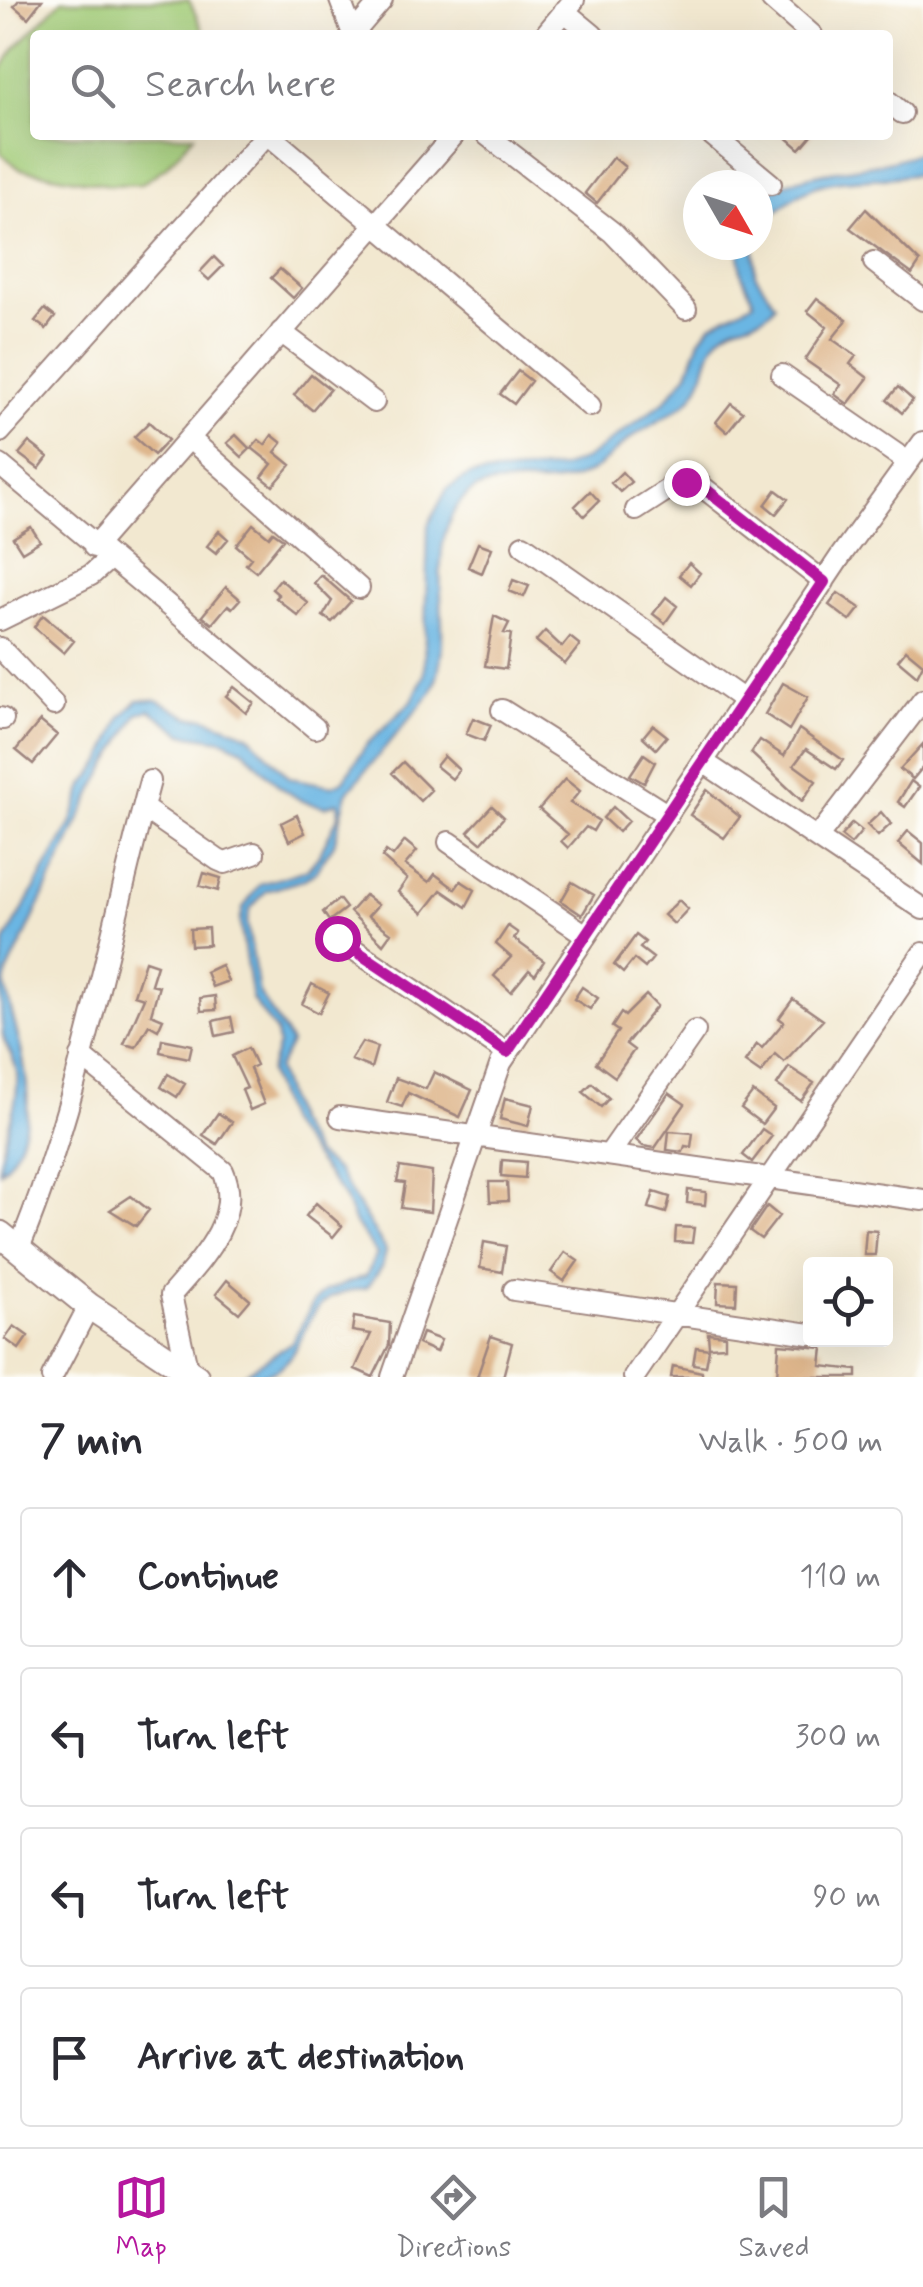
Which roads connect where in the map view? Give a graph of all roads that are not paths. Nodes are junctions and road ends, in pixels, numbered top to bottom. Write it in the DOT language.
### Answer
graph roads {
  1 [pos="340,0"];
  2 [pos="382,0"];
  3 [pos="772,0"];
  4 [pos="569,6"];
  5 [pos="350,30"];
  6 [pos="356,30"];
  7 [pos="549,30"];
  8 [pos="588,30"];
  9 [pos="806,30"];
  10 [pos="263,140"];
  11 [pos="273,140"];
  12 [pos="450,140"];
  13 [pos="493,140"];
  14 [pos="718,140"];
  15 [pos="753,170"];
  16 [pos="376,225"];
  17 [pos="874,262"];
  18 [pos="923,300"];
  19 [pos="686,309"];
  20 [pos="281,332"];
  21 [pos="782,375"];
  22 [pos="374,402"];
  23 [pos="590,406"];
  24 [pos="0,432"];
  25 [pos="189,438"];
  26 [pos="923,442"];
  27 [pos="908,462"];
  28 [pos="0,465"];
  29 [pos="636,510"];
  30 [pos="522,545"];
  31 [pos="102,553"];
  32 [pos="824,582"];
  33 [pos="359,588"];
  34 [pos="0,620"];
  35 [pos="0,648"];
  36 [pos="744,700"];
  37 [pos="923,700"];
  38 [pos="54,704"];
  39 [pos="502,710"];
  40 [pos="316,728"];
  41 [pos="704,763"];
  42 [pos="150,782"];
  43 [pos="143,808"];
  44 [pos="668,816"];
  45 [pos="818,837"];
  46 [pos="448,842"];
  47 [pos="254,853"];
  48 [pos="923,909"];
  49 [pos="586,936"];
  50 [pos="337,938"];
  51 [pos="923,953"];
  52 [pos="695,1032"];
  53 [pos="507,1052"];
  54 [pos="81,1056"];
  55 [pos="340,1117"];
  56 [pos="479,1134"];
  57 [pos="610,1153"];
  58 [pos="766,1178"];
  59 [pos="923,1200"];
  60 [pos="9,1241"];
  61 [pos="514,1290"];
  62 [pos="89,1306"];
  63 [pos="678,1312"];
  64 [pos="803,1333"];
  65 [pos="192,1375"];
  66 [pos="52,1377"];
  67 [pos="392,1377"];
  68 [pos="634,1377"];
  1 -- 5 [label="street"];
  2 -- 6 [label="street"];
  3 -- 9 [label="street"];
  4 -- 7 [label="street"];
  4 -- 8 [label="street"];
  10 -- 24 [label="street"];
  11 -- 16 [label="street"];
  12 -- 16 [label="street"];
  13 -- 19 [label="street"];
  14 -- 15 [label="street"];
  16 -- 20 [label="street"];
  16 -- 23 [label="street"];
  17 -- 18 [label="street"];
  20 -- 22 [label="street"];
  20 -- 25 [label="street"];
  21 -- 27 [label="street"];
  25 -- 31 [label="street"];
  25 -- 33 [label="street"];
  26 -- 27 [label="street"];
  27 -- 32 [label="street"];
  28 -- 31 [label="street"];
  29 -- 32 [label="street"];
  30 -- 36 [label="street"];
  31 -- 34 [label="street"];
  31 -- 40 [label="street"];
  32 -- 36 [label="street"];
  35 -- 38 [label="street"];
  36 -- 41 [label="street"];
  37 -- 45 [label="street"];
  39 -- 44 [label="street"];
  41 -- 44 [label="street"];
  41 -- 45 [label="street"];
  42 -- 43 [label="street"];
  43 -- 47 [label="street"];
  43 -- 54 [label="street"];
  44 -- 49 [label="street"];
  45 -- 48 [label="street"];
  46 -- 49 [label="street"];
  49 -- 53 [label="street"];
  50 -- 53 [label="street"];
  51 -- 58 [label="street"];
  52 -- 57 [label="street"];
  53 -- 56 [label="street"];
  54 -- 60 [label="street"];
  54 -- 65 [label="street"];
  55 -- 56 [label="street"];
  56 -- 57 [label="street"];
  56 -- 67 [label="street"];
  57 -- 58 [label="street"];
  58 -- 59 [label="street"];
  58 -- 63 [label="street"];
  60 -- 62 [label="main road"];
  61 -- 63 [label="street"];
  62 -- 65 [label="main road"];
  62 -- 66 [label="street"];
  63 -- 64 [label="street"];
  63 -- 68 [label="street"];
}
